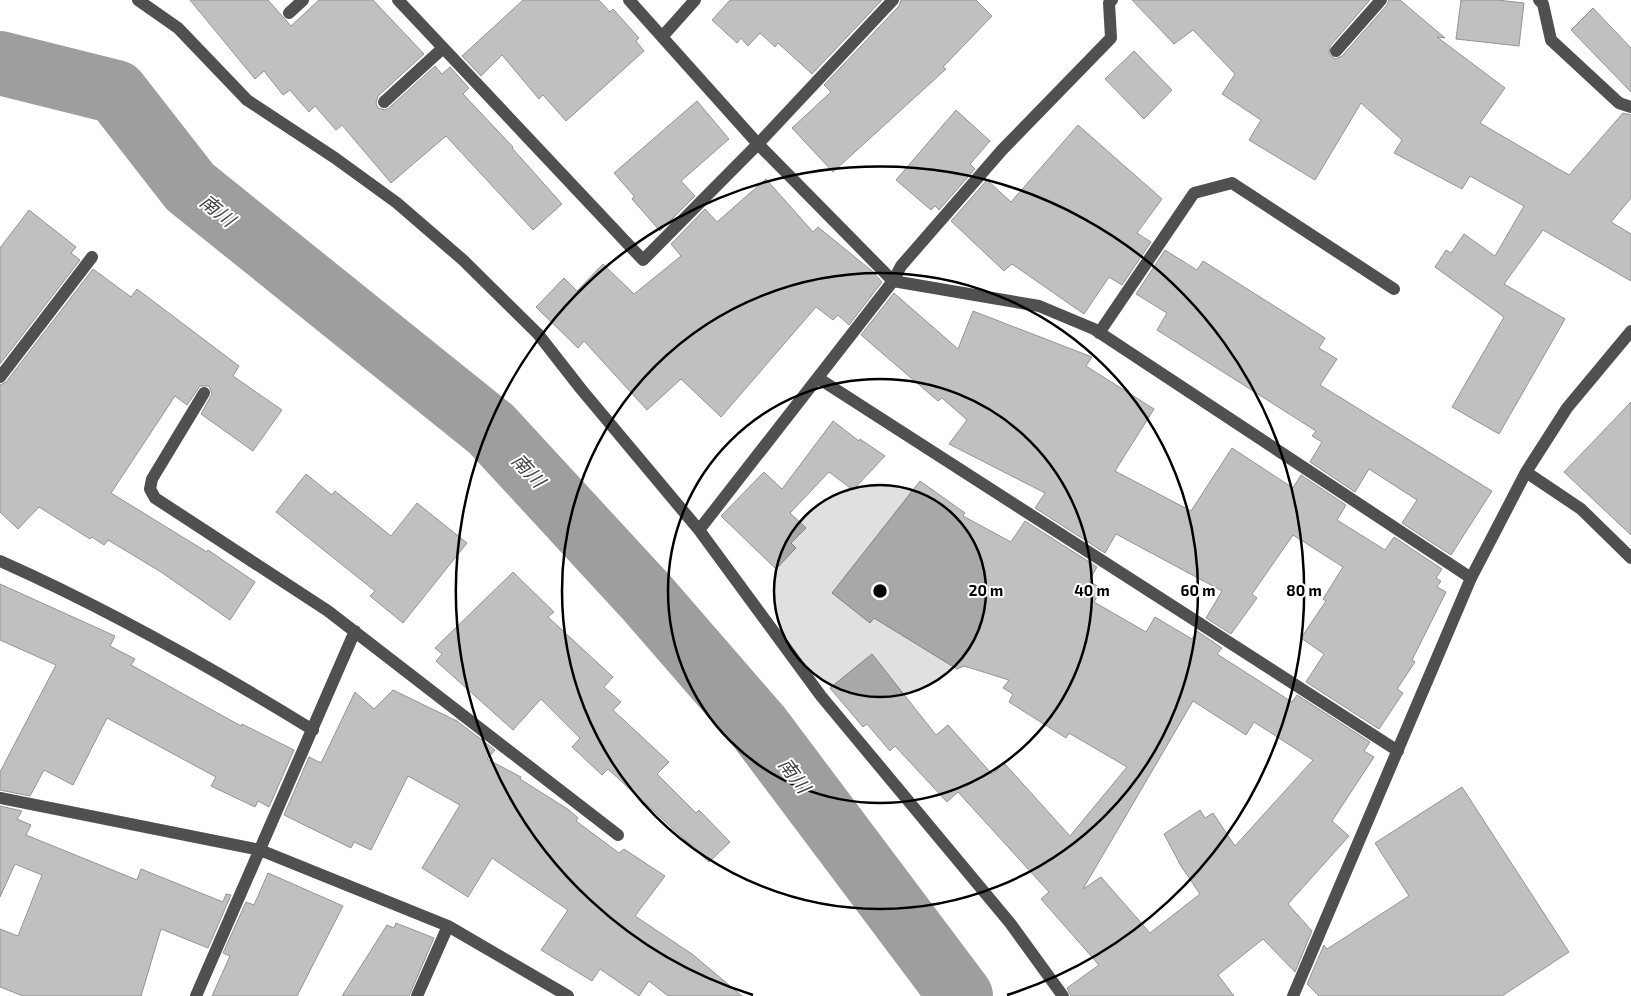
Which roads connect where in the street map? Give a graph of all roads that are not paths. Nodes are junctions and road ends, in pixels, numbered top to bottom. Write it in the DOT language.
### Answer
graph roads {
  1 [pos="138,0"];
  2 [pos="303,0"];
  3 [pos="398,0"];
  4 [pos="629,0"];
  5 [pos="695,0"];
  6 [pos="894,0"];
  7 [pos="1112,0"];
  8 [pos="1381,0"];
  9 [pos="1540,0"];
  10 [pos="289,13"];
  11 [pos="662,36"];
  12 [pos="444,48"];
  13 [pos="1336,51"];
  14 [pos="384,102"];
  15 [pos="1631,108"];
  16 [pos="758,144"];
  17 [pos="92,257"];
  18 [pos="893,281"];
  19 [pos="1394,289"];
  20 [pos="1631,331"];
  21 [pos="1099,333"];
  22 [pos="0,377"];
  23 [pos="818,378"];
  24 [pos="204,393"];
  25 [pos="1526,472"];
  26 [pos="699,530"];
  27 [pos="1631,558"];
  28 [pos="0,561"];
  29 [pos="1471,578"];
  30 [pos="355,631"];
  31 [pos="313,730"];
  32 [pos="1398,751"];
  33 [pos="0,798"];
  34 [pos="618,834"];
  35 [pos="260,850"];
  36 [pos="448,926"];
  37 [pos="196,996"];
  38 [pos="417,996"];
  39 [pos="567,996"];
  40 [pos="1063,996"];
  41 [pos="1293,996"];
  1 -- 26 [label="street"];
  2 -- 10 [label="street"];
  3 -- 12 [label="street"];
  4 -- 11 [label="street"];
  5 -- 11 [label="street"];
  6 -- 16 [label="street"];
  7 -- 18 [label="street"];
  8 -- 13 [label="street"];
  9 -- 15 [label="street"];
  11 -- 16 [label="street"];
  12 -- 14 [label="street"];
  12 -- 16 [label="street"];
  16 -- 18 [label="street"];
  17 -- 22 [label="street"];
  18 -- 21 [label="street"];
  18 -- 23 [label="street"];
  19 -- 21 [label="street"];
  20 -- 25 [label="street"];
  21 -- 29 [label="street"];
  23 -- 26 [label="street"];
  23 -- 32 [label="street"];
  24 -- 30 [label="street"];
  25 -- 27 [label="street"];
  25 -- 29 [label="street"];
  26 -- 40 [label="street"];
  28 -- 31 [label="street"];
  29 -- 32 [label="street"];
  30 -- 31 [label="street"];
  30 -- 34 [label="street"];
  31 -- 35 [label="street"];
  32 -- 41 [label="street"];
  33 -- 35 [label="street"];
  35 -- 36 [label="street"];
  35 -- 37 [label="street"];
  36 -- 38 [label="street"];
  36 -- 39 [label="street"];
}
